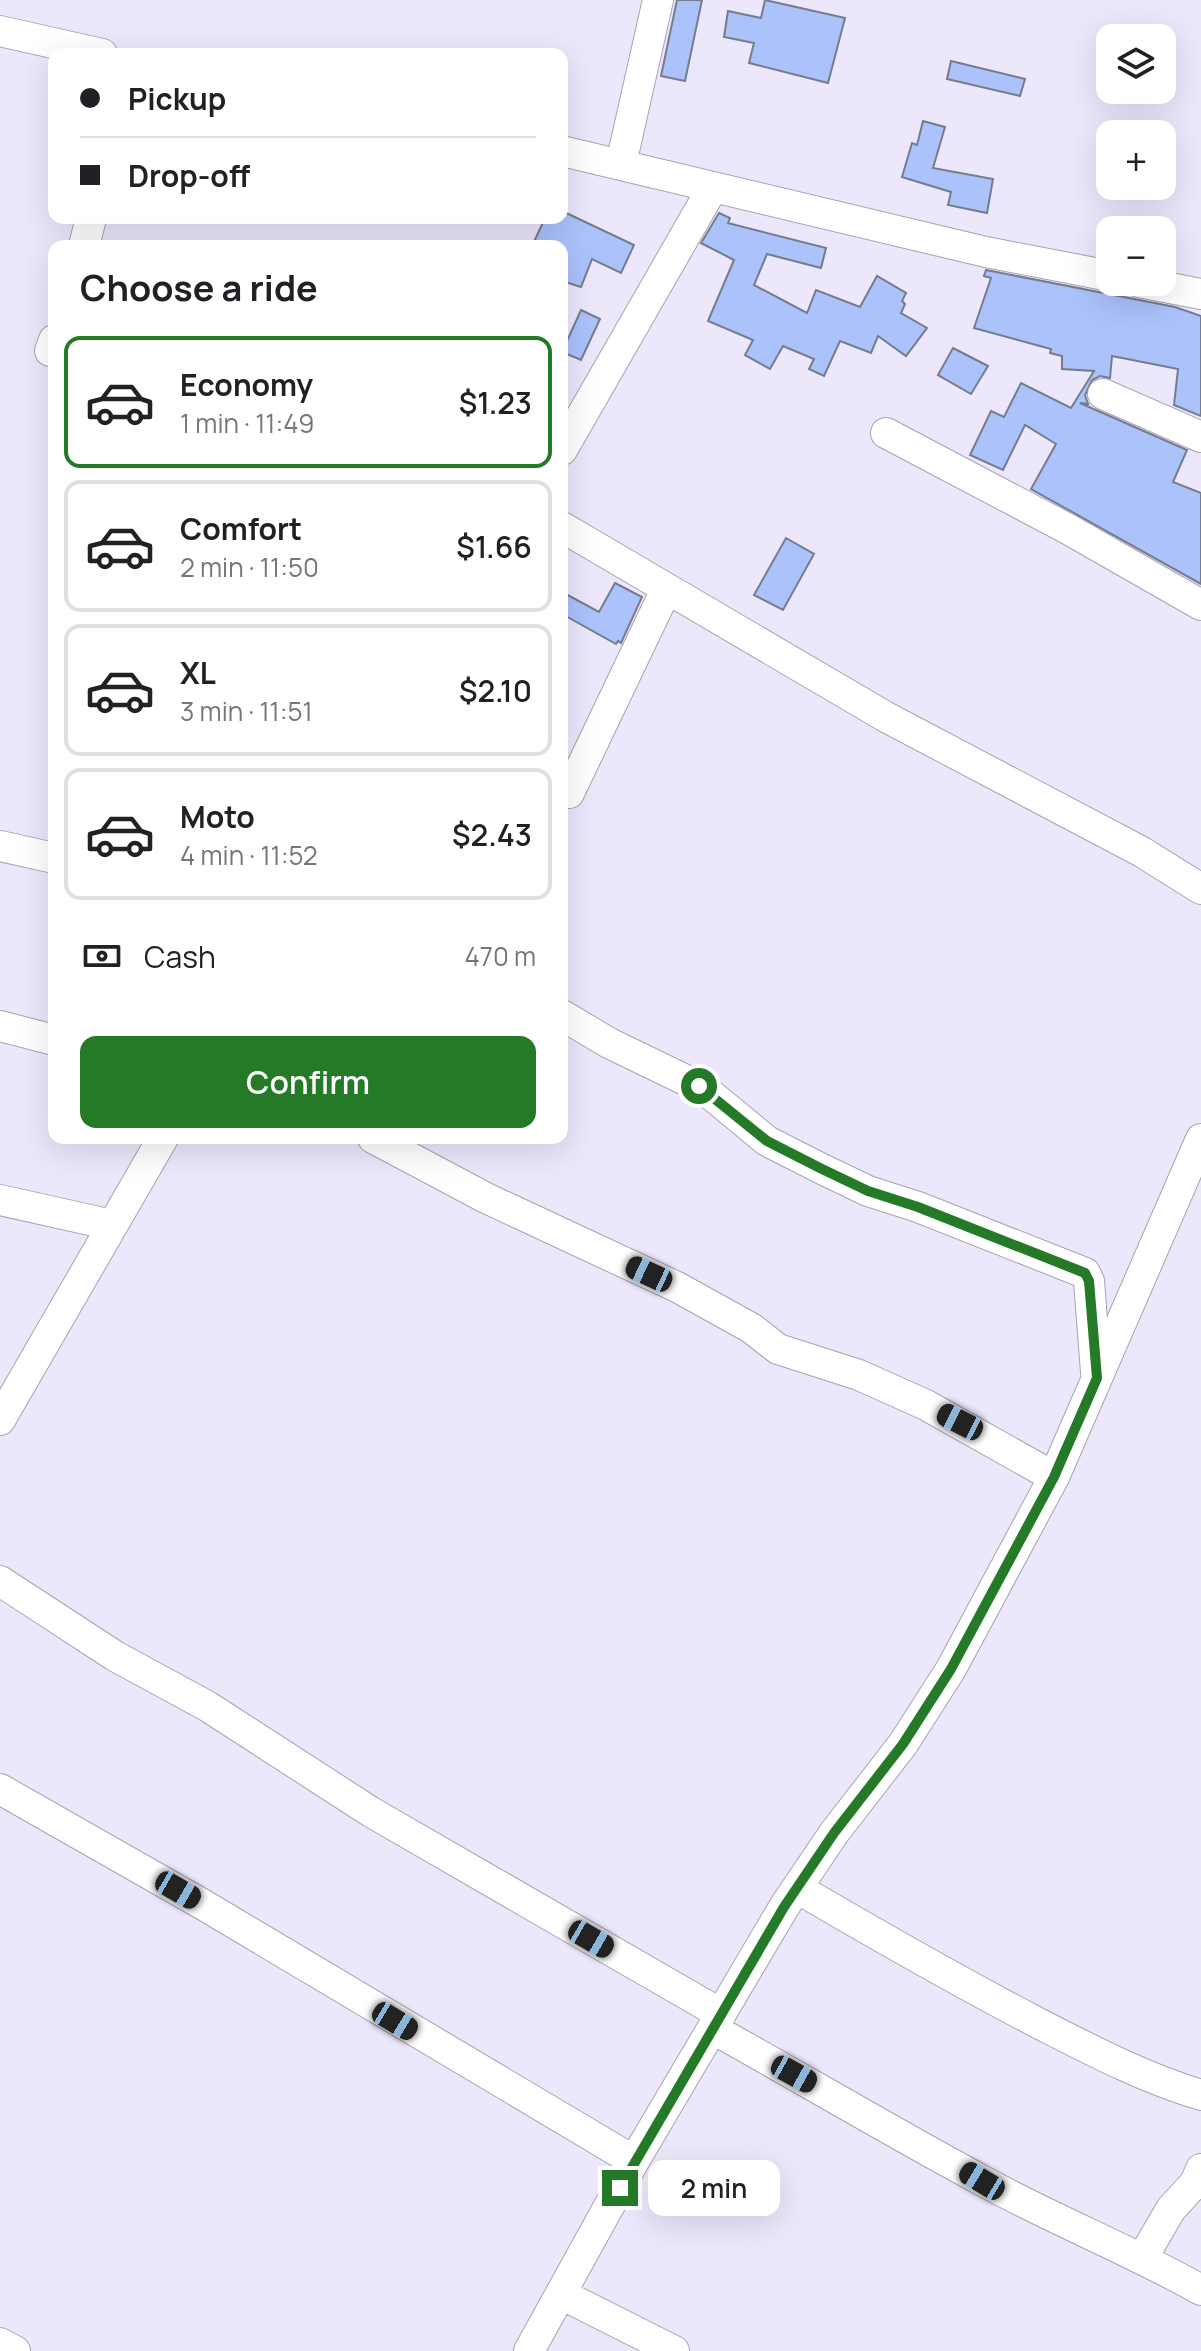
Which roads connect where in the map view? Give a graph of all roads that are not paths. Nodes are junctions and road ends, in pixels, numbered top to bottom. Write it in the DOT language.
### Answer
graph roads {
  1 [pos="658,0"];
  2 [pos="0,31"];
  3 [pos="75,48"];
  4 [pos="568,152"];
  5 [pos="621,164"];
  6 [pos="713,187"];
  7 [pos="1096,273"];
  8 [pos="1176,289"];
  9 [pos="1201,294"];
  10 [pos="1103,394"];
  11 [pos="886,433"];
  12 [pos="1201,437"];
  13 [pos="568,440"];
  14 [pos="568,531"];
  15 [pos="666,590"];
  16 [pos="1201,605"];
  17 [pos="569,793"];
  18 [pos="0,846"];
  19 [pos="48,857"];
  20 [pos="1201,889"];
  21 [pos="568,1019"];
  22 [pos="0,1026"];
  23 [pos="48,1038"];
  24 [pos="1201,1139"];
  25 [pos="159,1144"];
  26 [pos="384,1144"];
  27 [pos="0,1200"];
  28 [pos="112,1225"];
  29 [pos="1097,1378"];
  30 [pos="0,1420"];
  31 [pos="1054,1477"];
  32 [pos="0,1581"];
  33 [pos="0,1789"];
  34 [pos="797,1888"];
  35 [pos="717,2021"];
  36 [pos="1201,2095"];
  37 [pos="634,2161"];
  38 [pos="1201,2169"];
  39 [pos="1143,2257"];
  40 [pos="1201,2290"];
  41 [pos="561,2294"];
  42 [pos="0,2343"];
  43 [pos="15,2351"];
  44 [pos="529,2351"];
  45 [pos="674,2351"];
  1 -- 5 [label="street"];
  2 -- 3 [label="street"];
  4 -- 5 [label="street"];
  5 -- 6 [label="street"];
  6 -- 7 [label="street"];
  6 -- 13 [label="street"];
  8 -- 9 [label="street"];
  10 -- 12 [label="street"];
  11 -- 16 [label="street"];
  14 -- 15 [label="street"];
  15 -- 17 [label="street"];
  15 -- 20 [label="street"];
  18 -- 19 [label="street"];
  21 -- 29 [label="street"];
  22 -- 23 [label="street"];
  24 -- 29 [label="street"];
  25 -- 28 [label="street"];
  26 -- 31 [label="street"];
  27 -- 28 [label="street"];
  28 -- 30 [label="street"];
  29 -- 31 [label="street"];
  31 -- 34 [label="street"];
  32 -- 35 [label="street"];
  33 -- 37 [label="street"];
  34 -- 35 [label="street"];
  34 -- 36 [label="street"];
  35 -- 37 [label="street"];
  35 -- 39 [label="street"];
  37 -- 41 [label="street"];
  38 -- 39 [label="street"];
  39 -- 40 [label="street"];
  41 -- 44 [label="street"];
  41 -- 45 [label="street"];
  42 -- 43 [label="street"];
}
